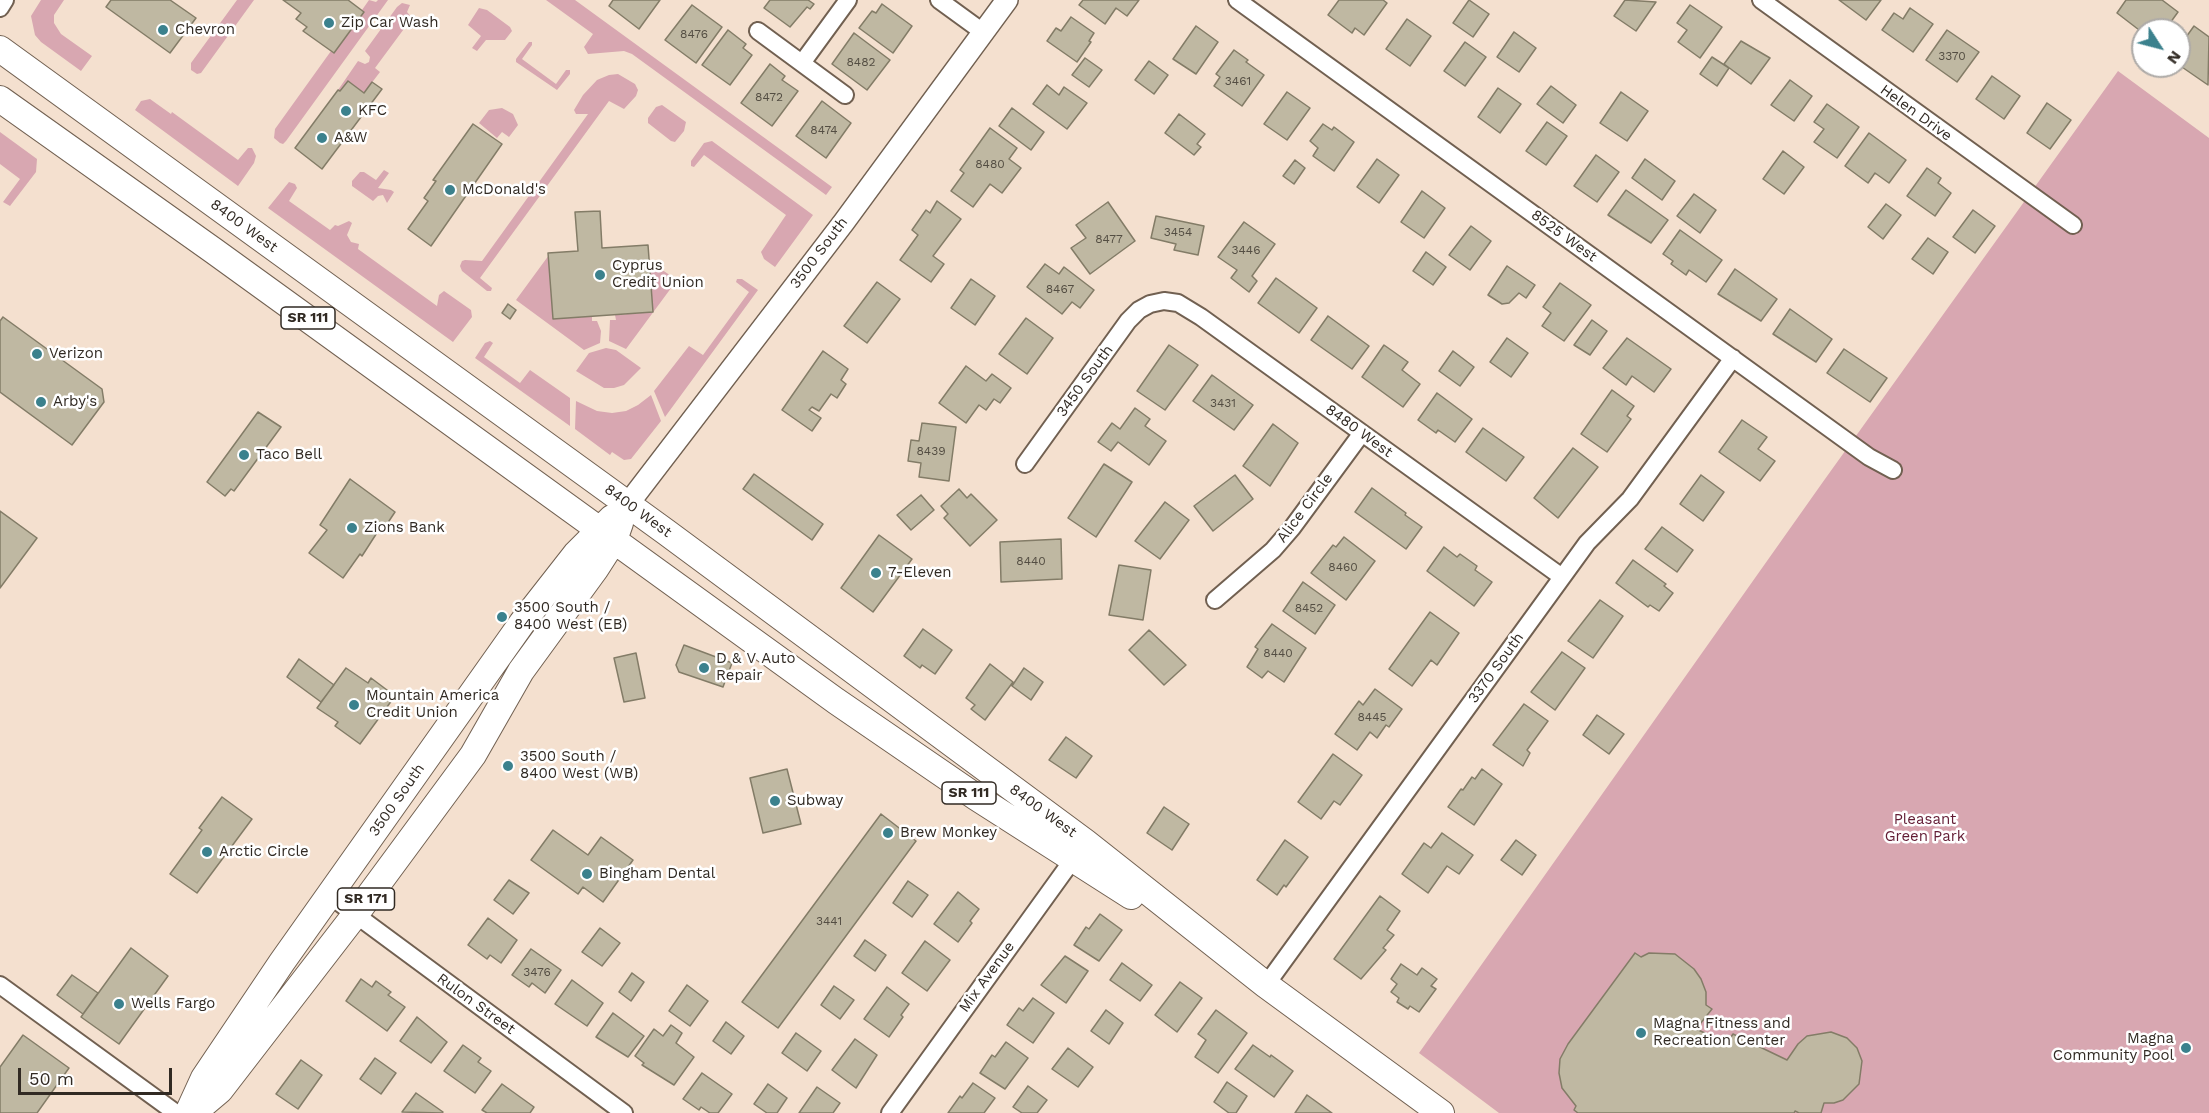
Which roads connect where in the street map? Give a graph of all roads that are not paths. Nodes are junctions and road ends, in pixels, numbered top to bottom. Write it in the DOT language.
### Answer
graph roads {
  1 [pos="5,0"];
  2 [pos="848,0"];
  3 [pos="939,0"];
  4 [pos="1006,0"];
  5 [pos="1237,0"];
  6 [pos="1761,0"];
  7 [pos="0,8"];
  8 [pos="758,31"];
  9 [pos="983,32"];
  10 [pos="0,49"];
  11 [pos="802,63"];
  12 [pos="845,95"];
  13 [pos="0,99"];
  14 [pos="2073,225"];
  15 [pos="1150,304"];
  16 [pos="1733,358"];
  17 [pos="1362,433"];
  18 [pos="1025,464"];
  19 [pos="1893,470"];
  20 [pos="628,504"];
  21 [pos="606,534"];
  22 [pos="1562,577"];
  23 [pos="1215,600"];
  24 [pos="1079,851"];
  25 [pos="328,895"];
  26 [pos="355,915"];
  27 [pos="0,985"];
  28 [pos="1266,985"];
  29 [pos="176,1113"];
  30 [pos="188,1113"];
  31 [pos="193,1113"];
  32 [pos="624,1113"];
  33 [pos="890,1113"];
  34 [pos="1441,1113"];
  1 -- 7 [label="street"];
  2 -- 11 [label="street"];
  3 -- 9 [label="street"];
  4 -- 9 [label="street, 3500 South"];
  5 -- 16 [label="street, 8525 West"];
  6 -- 14 [label="street, Helen Drive"];
  8 -- 11 [label="street"];
  9 -- 20 [label="street, 3500 South"];
  10 -- 20 [label="main road, 8400 West / SR 111"];
  11 -- 12 [label="street"];
  13 -- 21 [label="main road, 8400 West / SR 111"];
  15 -- 17 [label="street, 8480 West"];
  15 -- 18 [label="street, 3450 South"];
  16 -- 19 [label="street, 8525 West"];
  16 -- 22 [label="street, 3370 South"];
  17 -- 22 [label="street, 8480 West"];
  17 -- 23 [label="street, Alice Circle"];
  20 -- 21 [label="main road, 3500 South / SR 171"];
  20 -- 24 [label="main road, 8400 West / SR 111"];
  21 -- 24 [label="main road, 8400 West / SR 111"];
  21 -- 25 [label="main road, 3500 South / SR 171"];
  21 -- 26 [label="main road, 3500 South / SR 171"];
  22 -- 28 [label="street, 3370 South"];
  24 -- 28 [label="main road, 8400 West / SR 111"];
  24 -- 33 [label="street, Mix Avenue"];
  25 -- 26 [label="street, Rulon Street"];
  25 -- 30 [label="main road, 3500 South / SR 171"];
  26 -- 31 [label="main road, 3500 South / SR 171"];
  26 -- 32 [label="street, Rulon Street"];
  27 -- 29 [label="street"];
  28 -- 34 [label="main road, 8400 West / SR 111"];
}
